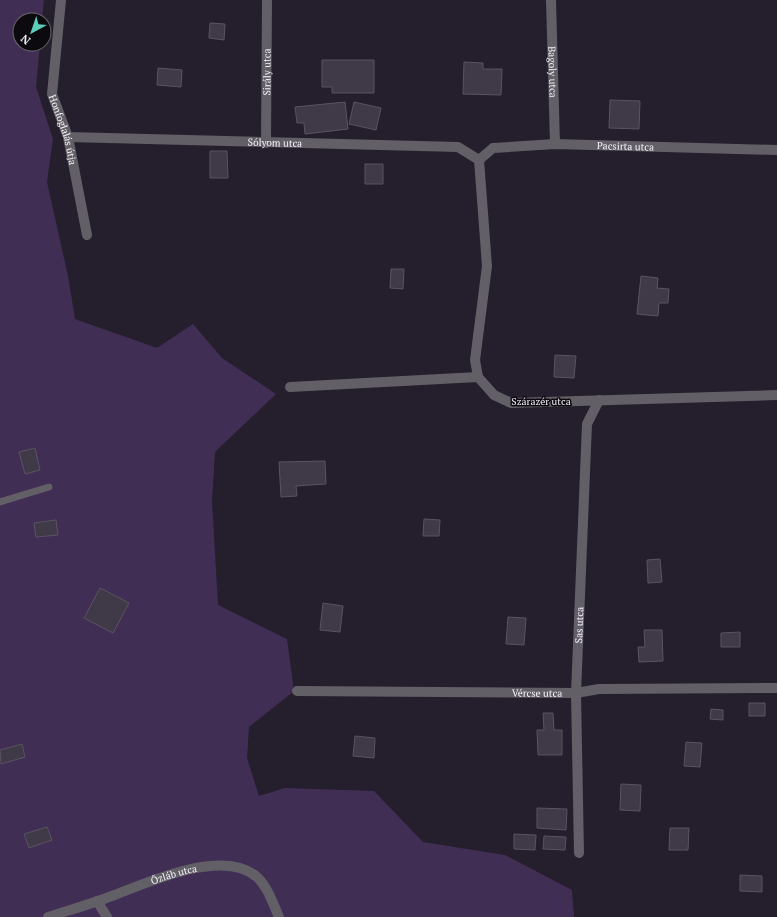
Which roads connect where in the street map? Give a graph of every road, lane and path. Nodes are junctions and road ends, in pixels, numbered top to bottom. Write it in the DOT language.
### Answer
graph roads {
  1 [pos="61,0"];
  2 [pos="267,0"];
  3 [pos="551,0"];
  4 [pos="68,137"];
  5 [pos="266,143"];
  6 [pos="555,144"];
  7 [pos="777,150"];
  8 [pos="479,160"];
  9 [pos="87,235"];
  10 [pos="478,377"];
  11 [pos="290,387"];
  12 [pos="777,396"];
  13 [pos="599,400"];
  14 [pos="49,487"];
  15 [pos="0,502"];
  16 [pos="777,688"];
  17 [pos="297,691"];
  18 [pos="576,693"];
  19 [pos="579,853"];
  20 [pos="98,901"];
  21 [pos="48,917"];
  22 [pos="107,917"];
  23 [pos="279,917"];
  1 -- 4 [label="street, Honfoglalás útja"];
  2 -- 5 [label="street, Sirály utca"];
  3 -- 6 [label="street, Bagoly utca"];
  4 -- 5 [label="street, Sólyom utca"];
  4 -- 9 [label="street, Honfoglalás útja"];
  5 -- 8 [label="street, Sólyom utca"];
  6 -- 7 [label="street, Pacsirta utca"];
  6 -- 8 [label="street, Pacsirta utca"];
  8 -- 10 [label="street"];
  10 -- 11 [label="street"];
  10 -- 13 [label="street, Szárazér utca"];
  12 -- 13 [label="street, Szárazér utca"];
  13 -- 18 [label="street, Sas utca"];
  14 -- 15 [label="lane"];
  16 -- 18 [label="street, Vércse utca"];
  17 -- 18 [label="street, Vércse utca"];
  18 -- 19 [label="street, Sas utca"];
  20 -- 21 [label="street, Őzláb utca"];
  20 -- 22 [label="street"];
  20 -- 23 [label="street, Őzláb utca"];
}
